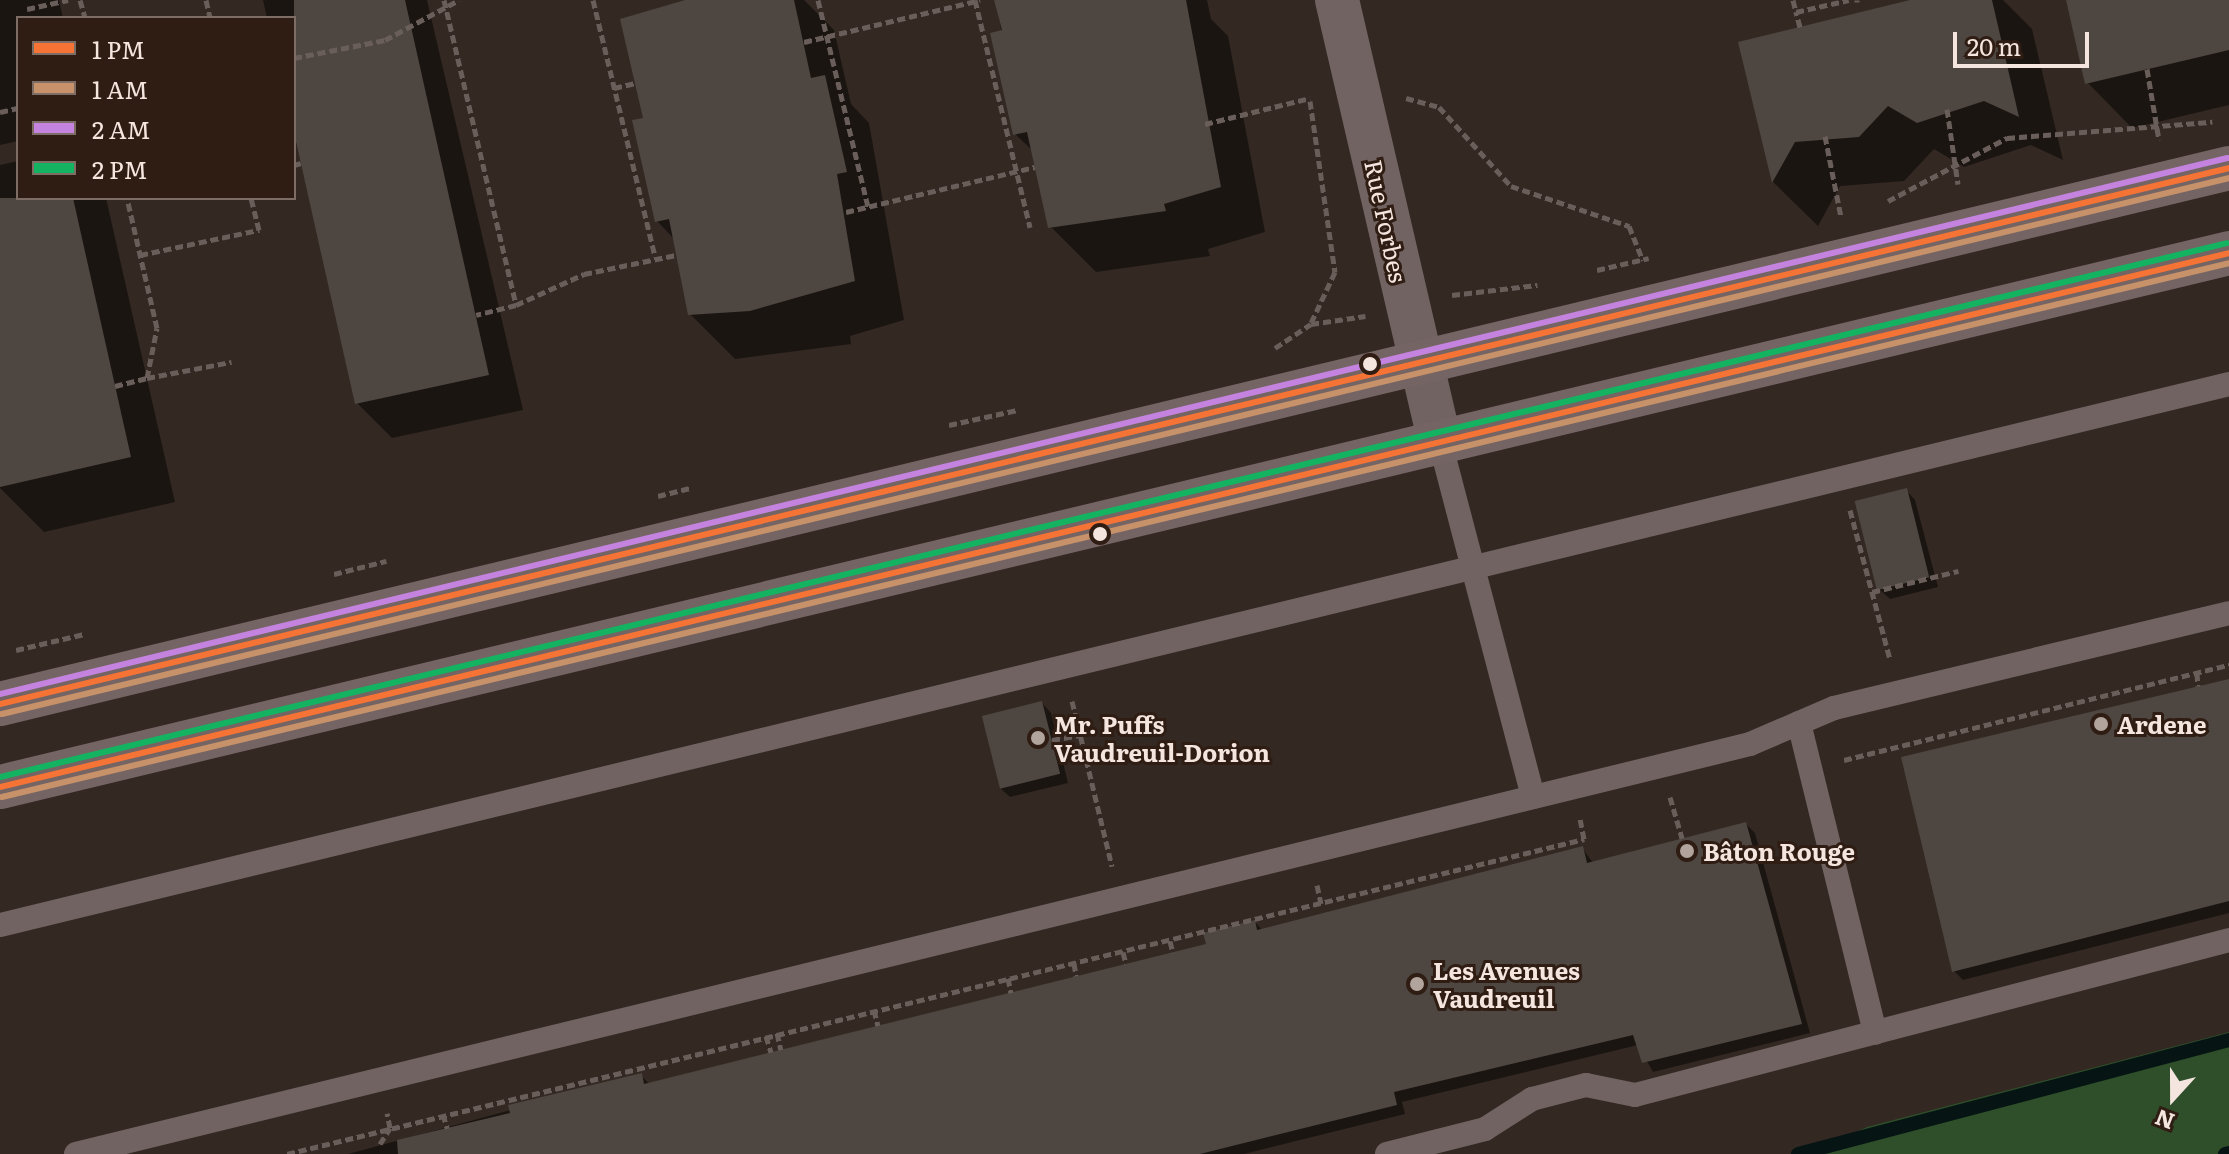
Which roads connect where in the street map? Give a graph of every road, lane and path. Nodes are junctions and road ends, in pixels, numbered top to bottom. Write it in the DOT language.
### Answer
graph roads {
  1 [pos="68,0"];
  2 [pos="459,0"];
  3 [pos="593,0"];
  4 [pos="818,0"];
  5 [pos="977,0"];
  6 [pos="1337,0"];
  7 [pos="1793,0"];
  8 [pos="1849,0"];
  9 [pos="445,2"];
  10 [pos="27,9"];
  11 [pos="1796,12"];
  12 [pos="1800,27"];
  13 [pos="827,37"];
  14 [pos="804,42"];
  15 [pos="296,58"];
  16 [pos="2147,69"];
  17 [pos="635,83"];
  18 [pos="614,88"];
  19 [pos="1310,98"];
  20 [pos="1406,98"];
  21 [pos="1947,109"];
  22 [pos="2229,120"];
  23 [pos="1205,124"];
  24 [pos="2158,128"];
  25 [pos="1825,136"];
  26 [pos="2160,145"];
  27 [pos="1320,150"];
  28 [pos="1035,167"];
  29 [pos="1956,168"];
  30 [pos="2229,168"];
  31 [pos="1017,171"];
  32 [pos="1958,184"];
  33 [pos="127,200"];
  34 [pos="252,200"];
  35 [pos="868,207"];
  36 [pos="1872,209"];
  37 [pos="846,212"];
  38 [pos="1852,214"];
  39 [pos="1841,216"];
  40 [pos="1826,220"];
  41 [pos="1030,227"];
  42 [pos="1843,229"];
  43 [pos="2229,253"];
  44 [pos="140,255"];
  45 [pos="676,255"];
  46 [pos="655,257"];
  47 [pos="1645,266"];
  48 [pos="1546,283"];
  49 [pos="1474,290"];
  50 [pos="516,305"];
  51 [pos="476,315"];
  52 [pos="1311,324"];
  53 [pos="231,362"];
  54 [pos="1423,362"];
  55 [pos="147,378"];
  56 [pos="2229,384"];
  57 [pos="115,386"];
  58 [pos="1440,442"];
  59 [pos="1847,501"];
  60 [pos="1470,565"];
  61 [pos="1958,571"];
  62 [pos="1872,592"];
  63 [pos="2229,613"];
  64 [pos="2229,665"];
  65 [pos="1893,672"];
  66 [pos="2197,673"];
  67 [pos="2198,686"];
  68 [pos="1069,690"];
  69 [pos="2095,698"];
  70 [pos="0,704"];
  71 [pos="2097,709"];
  72 [pos="1799,723"];
  73 [pos="1972,729"];
  74 [pos="1911,732"];
  75 [pos="1080,735"];
  76 [pos="1975,737"];
  77 [pos="1052,740"];
  78 [pos="1914,743"];
  79 [pos="1839,761"];
  80 [pos="0,787"];
  81 [pos="1685,793"];
  82 [pos="1533,797"];
  83 [pos="1670,797"];
  84 [pos="1655,801"];
  85 [pos="1595,816"];
  86 [pos="1682,838"];
  87 [pos="1554,846"];
  88 [pos="1557,853"];
  89 [pos="1440,874"];
  90 [pos="1115,879"];
  91 [pos="1443,883"];
  92 [pos="1304,908"];
  93 [pos="1309,917"];
  94 [pos="0,925"];
  95 [pos="2229,940"];
  96 [pos="1170,941"];
  97 [pos="1123,952"];
  98 [pos="1173,953"];
  99 [pos="1074,963"];
  100 [pos="1126,964"];
  101 [pos="1076,976"];
  102 [pos="1008,978"];
  103 [pos="1011,993"];
  104 [pos="874,1010"];
  105 [pos="878,1026"];
  106 [pos="777,1033"];
  107 [pos="1875,1033"];
  108 [pos="766,1036"];
  109 [pos="781,1050"];
  110 [pos="771,1052"];
  111 [pos="577,1082"];
  112 [pos="580,1088"];
  113 [pos="443,1114"];
  114 [pos="390,1128"];
  115 [pos="447,1128"];
  116 [pos="380,1144"];
  117 [pos="76,1154"];
  118 [pos="287,1154"];
  119 [pos="1387,1154"];
  1 -- 10 [label="path"];
  2 -- 9 [label="path"];
  3 -- 18 [label="path"];
  4 -- 13 [label="path"];
  5 -- 13 [label="path"];
  5 -- 31 [label="path"];
  6 -- 54 [label="street, Rue Forbes"];
  7 -- 11 [label="path"];
  8 -- 11 [label="path"];
  9 -- 15 [label="path"];
  9 -- 50 [label="path"];
  11 -- 12 [label="path"];
  13 -- 14 [label="path"];
  13 -- 35 [label="path"];
  16 -- 24 [label="path"];
  17 -- 18 [label="path"];
  18 -- 46 [label="path"];
  19 -- 23 [label="path"];
  20 -- 47 [label="path"];
  21 -- 29 [label="path"];
  22 -- 24 [label="path"];
  24 -- 26 [label="path"];
  24 -- 29 [label="path"];
  25 -- 39 [label="path"];
  27 -- 52 [label="path"];
  28 -- 31 [label="path"];
  29 -- 32 [label="path"];
  29 -- 36 [label="path"];
  30 -- 54 [label="main road"];
  31 -- 35 [label="path"];
  31 -- 41 [label="path"];
  33 -- 44 [label="path"];
  34 -- 44 [label="path"];
  35 -- 37 [label="path"];
  38 -- 39 [label="path"];
  39 -- 40 [label="path"];
  39 -- 42 [label="path"];
  43 -- 58 [label="main road"];
  44 -- 55 [label="path"];
  45 -- 46 [label="path"];
  46 -- 50 [label="path"];
  48 -- 49 [label="path"];
  50 -- 51 [label="path"];
  53 -- 55 [label="path"];
  54 -- 58 [label="street, Rue Forbes"];
  54 -- 70 [label="main road"];
  55 -- 57 [label="path"];
  56 -- 60 [label="lane"];
  58 -- 60 [label="lane"];
  58 -- 80 [label="main road"];
  59 -- 62 [label="path"];
  60 -- 82 [label="lane"];
  60 -- 94 [label="lane"];
  61 -- 62 [label="path"];
  62 -- 65 [label="path"];
  63 -- 72 [label="lane"];
  64 -- 66 [label="path"];
  66 -- 67 [label="path"];
  66 -- 69 [label="path"];
  68 -- 75 [label="path"];
  69 -- 71 [label="path"];
  69 -- 73 [label="path"];
  72 -- 82 [label="lane"];
  72 -- 107 [label="lane"];
  73 -- 76 [label="path"];
  73 -- 78 [label="path"];
  74 -- 78 [label="path"];
  75 -- 77 [label="path"];
  75 -- 90 [label="path"];
  78 -- 79 [label="path"];
  81 -- 83 [label="path"];
  82 -- 117 [label="lane"];
  83 -- 84 [label="path"];
  83 -- 86 [label="path"];
  85 -- 87 [label="path"];
  87 -- 88 [label="path"];
  87 -- 89 [label="path"];
  89 -- 91 [label="path"];
  89 -- 92 [label="path"];
  92 -- 93 [label="path"];
  92 -- 96 [label="path"];
  95 -- 107 [label="lane"];
  96 -- 97 [label="path"];
  96 -- 98 [label="path"];
  97 -- 99 [label="path"];
  97 -- 100 [label="path"];
  99 -- 101 [label="path"];
  99 -- 102 [label="path"];
  102 -- 103 [label="path"];
  102 -- 104 [label="path"];
  104 -- 105 [label="path"];
  104 -- 106 [label="path"];
  106 -- 108 [label="path"];
  106 -- 109 [label="path"];
  107 -- 119 [label="lane"];
  108 -- 110 [label="path"];
  108 -- 111 [label="path"];
  111 -- 112 [label="path"];
  111 -- 113 [label="path"];
  113 -- 114 [label="path"];
  113 -- 115 [label="path"];
  114 -- 116 [label="path"];
  114 -- 118 [label="path"];
}
